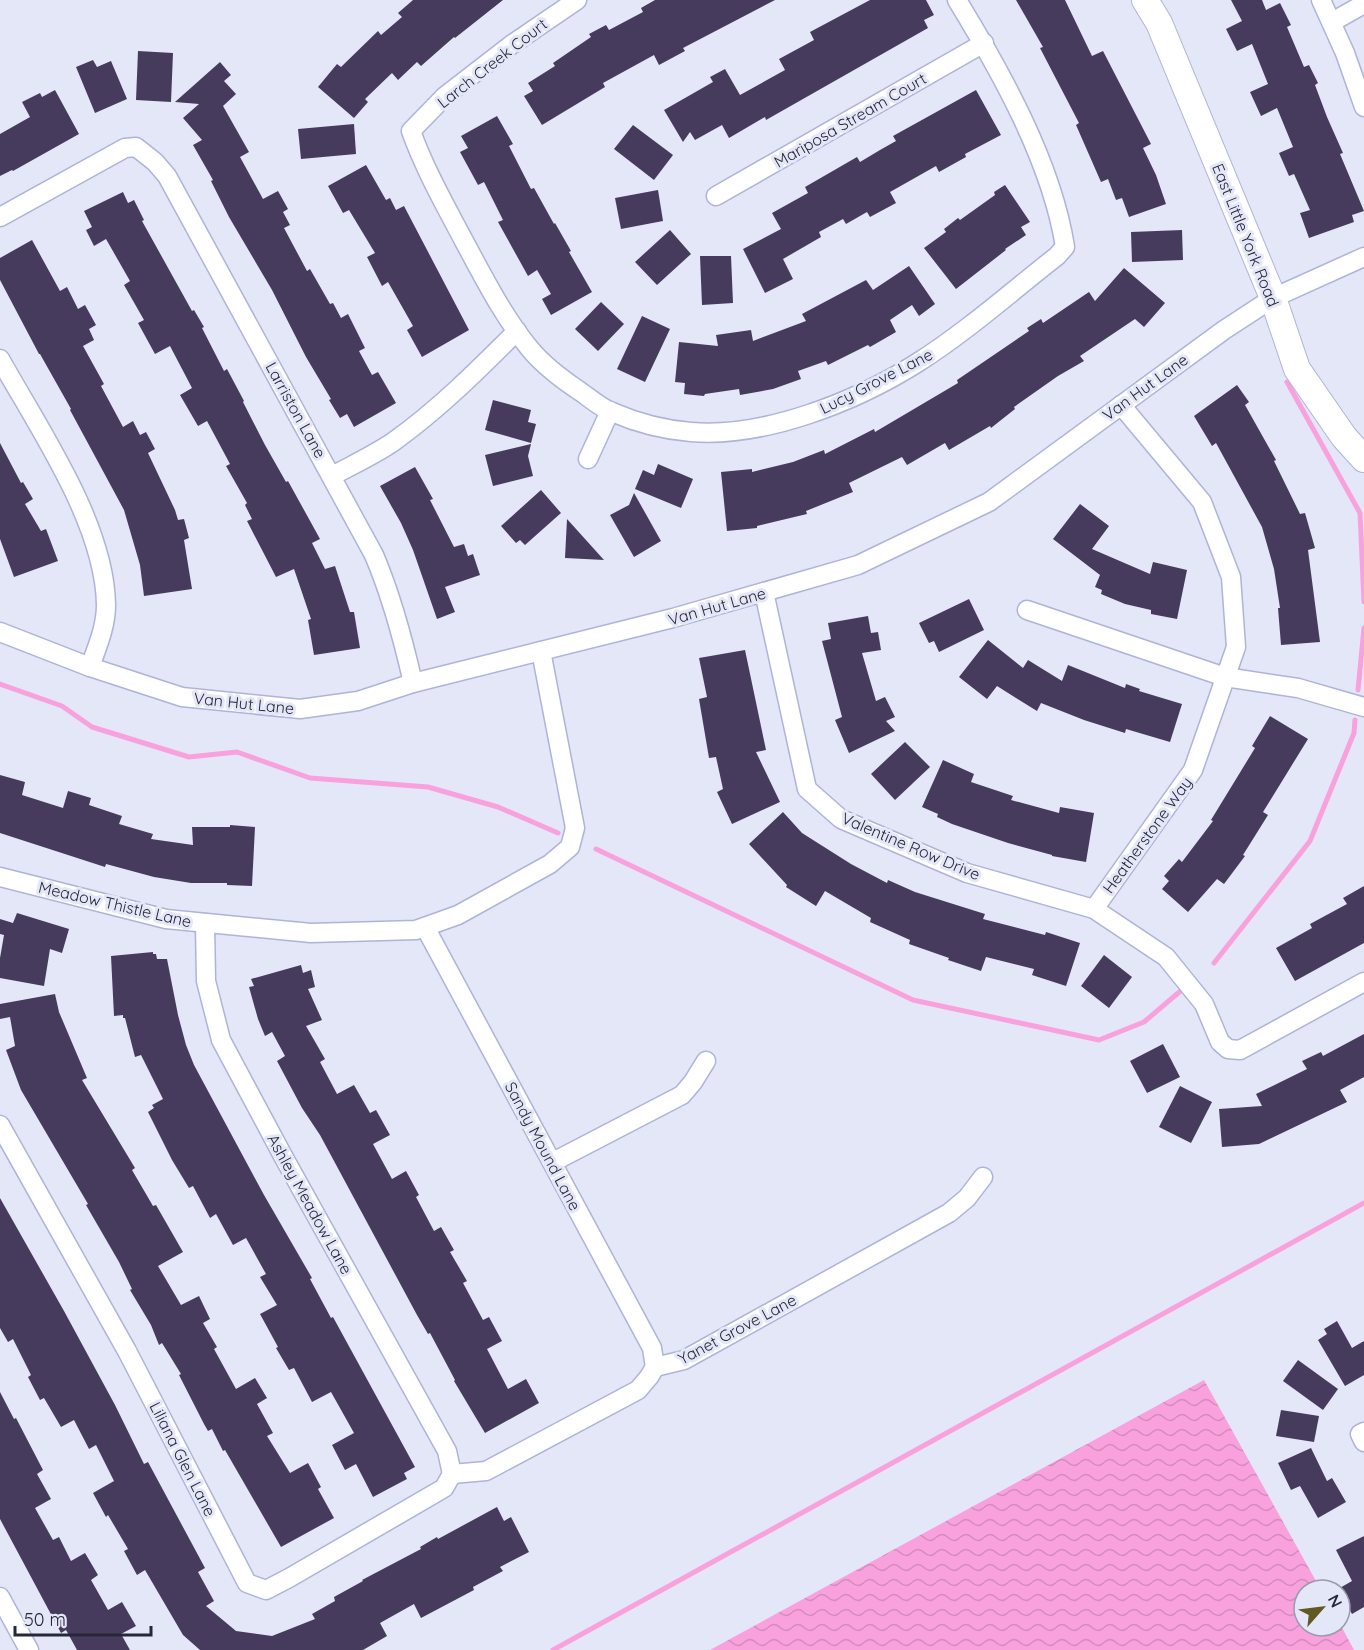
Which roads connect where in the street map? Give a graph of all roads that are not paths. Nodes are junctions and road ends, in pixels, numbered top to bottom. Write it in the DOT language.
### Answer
graph roads {
  1 [pos="577,0"];
  2 [pos="957,0"];
  3 [pos="1145,0"];
  4 [pos="1321,0"];
  5 [pos="1364,4"];
  6 [pos="1332,22"];
  7 [pos="984,43"];
  8 [pos="1364,107"];
  9 [pos="411,131"];
  10 [pos="716,196"];
  11 [pos="0,218"];
  12 [pos="1364,257"];
  13 [pos="1273,298"];
  14 [pos="517,331"];
  15 [pos="0,360"];
  16 [pos="1121,405"];
  17 [pos="610,411"];
  18 [pos="588,459"];
  19 [pos="1364,459"];
  20 [pos="332,476"];
  21 [pos="764,592"];
  22 [pos="1027,610"];
  23 [pos="0,632"];
  24 [pos="541,651"];
  25 [pos="90,667"];
  26 [pos="1225,677"];
  27 [pos="413,683"];
  28 [pos="1364,706"];
  29 [pos="0,877"];
  30 [pos="1094,909"];
  31 [pos="205,923"];
  32 [pos="424,927"];
  33 [pos="1364,982"];
  34 [pos="706,1060"];
  35 [pos="0,1125"];
  36 [pos="553,1162"];
  37 [pos="983,1177"];
  38 [pos="656,1367"];
  39 [pos="452,1474"];
  40 [pos="0,1597"];
  41 [pos="29,1650"];
  1 -- 9 [label="street, Larch Creek Court"];
  2 -- 7 [label="street"];
  3 -- 13 [label="street, East Little York Road"];
  4 -- 6 [label="street"];
  5 -- 6 [label="street"];
  6 -- 8 [label="street"];
  7 -- 10 [label="street, Mariposa Stream Court"];
  7 -- 17 [label="street, Lucy Grove Lane"];
  9 -- 14 [label="street, Lucy Grove Lane"];
  11 -- 20 [label="street, Larriston Lane"];
  12 -- 13 [label="street, Van Hut Lane"];
  13 -- 16 [label="street, Van Hut Lane"];
  13 -- 19 [label="street, East Little York Road"];
  14 -- 17 [label="street, Lucy Grove Lane"];
  14 -- 20 [label="street"];
  15 -- 25 [label="street"];
  16 -- 21 [label="street, Van Hut Lane"];
  16 -- 26 [label="street, Heatherstone Way"];
  17 -- 18 [label="street"];
  20 -- 27 [label="street, Larriston Lane"];
  21 -- 24 [label="street, Van Hut Lane"];
  21 -- 30 [label="street, Valentine Row Drive"];
  22 -- 26 [label="street"];
  23 -- 25 [label="street, Van Hut Lane"];
  24 -- 27 [label="street, Van Hut Lane"];
  24 -- 32 [label="street, Meadow Thistle Lane"];
  25 -- 27 [label="street, Van Hut Lane"];
  26 -- 28 [label="street"];
  26 -- 30 [label="street, Heatherstone Way"];
  29 -- 31 [label="street, Meadow Thistle Lane"];
  30 -- 33 [label="street, Valentine Row Drive"];
  31 -- 32 [label="street, Meadow Thistle Lane"];
  31 -- 39 [label="street, Ashley Meadow Lane"];
  32 -- 36 [label="street, Sandy Mound Lane"];
  34 -- 36 [label="street"];
  35 -- 39 [label="street, Liliana Glen Lane"];
  36 -- 38 [label="street, Sandy Mound Lane"];
  37 -- 38 [label="street, Yanet Grove Lane"];
  38 -- 39 [label="street, Yanet Grove Lane"];
  40 -- 41 [label="street"];
}
